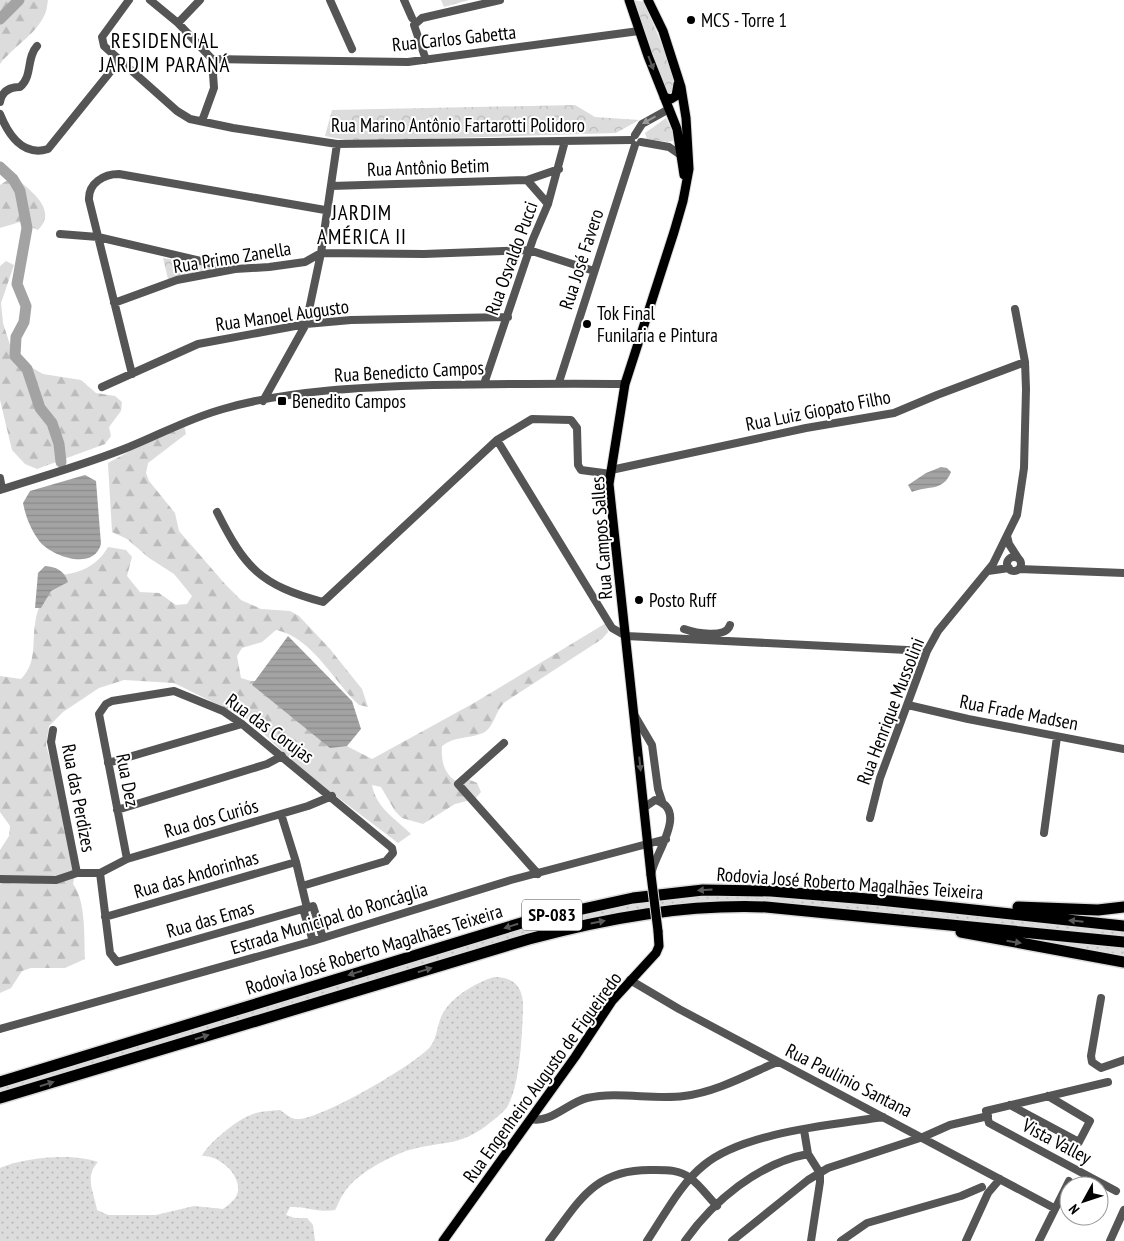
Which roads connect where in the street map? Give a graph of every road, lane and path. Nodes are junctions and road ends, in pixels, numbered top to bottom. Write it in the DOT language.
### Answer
graph roads {
  1 [pos="130,0"];
  2 [pos="150,0"];
  3 [pos="200,0"];
  4 [pos="330,0"];
  5 [pos="404,0"];
  6 [pos="500,0"];
  7 [pos="630,0"];
  8 [pos="648,1"];
  9 [pos="413,21"];
  10 [pos="178,23"];
  11 [pos="639,31"];
  12 [pos="37,46"];
  13 [pos="352,49"];
  14 [pos="212,59"];
  15 [pos="426,60"];
  16 [pos="119,61"];
  17 [pos="678,75"];
  18 [pos="664,97"];
  19 [pos="0,102"];
  20 [pos="669,109"];
  21 [pos="0,114"];
  22 [pos="686,118"];
  23 [pos="202,121"];
  24 [pos="688,133"];
  25 [pos="636,141"];
  26 [pos="565,142"];
  27 [pos="680,142"];
  28 [pos="337,144"];
  29 [pos="669,146"];
  30 [pos="682,156"];
  31 [pos="559,169"];
  32 [pos="527,180"];
  33 [pos="331,186"];
  34 [pos="686,188"];
  35 [pos="548,204"];
  36 [pos="325,210"];
  37 [pos="60,234"];
  38 [pos="98,237"];
  39 [pos="529,250"];
  40 [pos="321,253"];
  41 [pos="235,269"];
  42 [pos="594,271"];
  43 [pos="114,303"];
  44 [pos="1016,309"];
  45 [pos="508,317"];
  46 [pos="306,324"];
  47 [pos="1025,362"];
  48 [pos="132,374"];
  49 [pos="559,382"];
  50 [pos="484,384"];
  51 [pos="625,384"];
  52 [pos="102,387"];
  53 [pos="263,401"];
  54 [pos="497,440"];
  55 [pos="611,472"];
  56 [pos="0,478"];
  57 [pos="1,489"];
  58 [pos="217,512"];
  59 [pos="1007,536"];
  60 [pos="1001,546"];
  61 [pos="1019,559"];
  62 [pos="1006,560"];
  63 [pos="993,564"];
  64 [pos="1009,568"];
  65 [pos="1038,568"];
  66 [pos="1019,569"];
  67 [pos="988,571"];
  68 [pos="1124,573"];
  69 [pos="730,625"];
  70 [pos="684,629"];
  71 [pos="626,636"];
  72 [pos="927,651"];
  73 [pos="908,705"];
  74 [pos="102,708"];
  75 [pos="635,716"];
  76 [pos="242,724"];
  77 [pos="53,730"];
  78 [pos="1057,737"];
  79 [pos="504,743"];
  80 [pos="1124,749"];
  81 [pos="282,756"];
  82 [pos="108,763"];
  83 [pos="332,796"];
  84 [pos="663,804"];
  85 [pos="645,807"];
  86 [pos="117,810"];
  87 [pos="281,814"];
  88 [pos="870,818"];
  89 [pos="648,830"];
  90 [pos="1044,833"];
  91 [pos="666,838"];
  92 [pos="649,843"];
  93 [pos="127,859"];
  94 [pos="296,862"];
  95 [pos="100,872"];
  96 [pos="78,873"];
  97 [pos="538,874"];
  98 [pos="651,874"];
  99 [pos="0,879"];
  100 [pos="302,886"];
  101 [pos="880,900"];
  102 [pos="307,908"];
  103 [pos="1124,909"];
  104 [pos="105,916"];
  105 [pos="880,917"];
  106 [pos="1124,926"];
  107 [pos="323,938"];
  108 [pos="313,941"];
  109 [pos="1124,942"];
  110 [pos="1124,962"];
  111 [pos="630,980"];
  112 [pos="1101,998"];
  113 [pos="0,1029"];
  114 [pos="1124,1060"];
  115 [pos="777,1062"];
  116 [pos="0,1082"];
  117 [pos="1108,1082"];
  118 [pos="1048,1096"];
  119 [pos="0,1098"];
  120 [pos="1010,1105"];
  121 [pos="988,1116"];
  122 [pos="883,1117"];
  123 [pos="531,1119"];
  124 [pos="804,1130"];
  125 [pos="923,1137"];
  126 [pos="808,1154"];
  127 [pos="983,1170"];
  128 [pos="820,1173"];
  129 [pos="690,1178"];
  130 [pos="1000,1178"];
  131 [pos="985,1190"];
  132 [pos="1116,1191"];
  133 [pos="1059,1199"];
  134 [pos="717,1206"];
  135 [pos="1054,1208"];
  136 [pos="1124,1210"];
  137 [pos="556,1232"];
  138 [pos="444,1241"];
  139 [pos="549,1241"];
  140 [pos="554,1241"];
  141 [pos="647,1241"];
  142 [pos="685,1241"];
  143 [pos="732,1241"];
  144 [pos="811,1241"];
  145 [pos="842,1241"];
  146 [pos="966,1241"];
  147 [pos="1039,1241"];
  148 [pos="1110,1241"];
  1 -- 16 [label="street, Rua Marino Antônio Fartarotti Polidoro"];
  2 -- 10 [label="street"];
  3 -- 10 [label="street"];
  4 -- 13 [label="street"];
  5 -- 9 [label="street"];
  6 -- 9 [label="street"];
  7 -- 11 [label="main road"];
  8 -- 17 [label="main road, Rua Campos Salles"];
  9 -- 15 [label="street"];
  10 -- 14 [label="street"];
  11 -- 15 [label="street, Rua Carlos Gabetta"];
  11 -- 18 [label="main road, one-way"];
  12 -- 19 [label="street"];
  14 -- 15 [label="street, Rua Carlos Gabetta"];
  14 -- 23 [label="street"];
  16 -- 21 [label="street"];
  16 -- 23 [label="street, Rua Marino Antônio Fartarotti Polidoro"];
  17 -- 18 [label="main road"];
  17 -- 22 [label="main road, Rua Campos Salles"];
  18 -- 20 [label="main road"];
  20 -- 22 [label="main road"];
  20 -- 25 [label="street, Rua José Favero, one-way"];
  20 -- 27 [label="main road"];
  22 -- 24 [label="main road, Rua Campos Salles"];
  23 -- 28 [label="street, Rua Marino Antônio Fartarotti Polidoro"];
  24 -- 27 [label="main road"];
  24 -- 34 [label="main road, Rua Campos Salles"];
  25 -- 26 [label="street, Rua Marino Antônio Fartarotti Polidoro"];
  25 -- 29 [label="street, Rua Marino Antônio Fartarotti Polidoro"];
  25 -- 42 [label="street, Rua José Favero"];
  26 -- 28 [label="street, Rua Marino Antônio Fartarotti Polidoro"];
  26 -- 31 [label="street, Rua Osvaldo Pucci"];
  27 -- 29 [label="street"];
  27 -- 30 [label="main road"];
  28 -- 33 [label="street"];
  29 -- 30 [label="street, Rua Marino Antônio Fartarotti Polidoro"];
  30 -- 34 [label="main road"];
  31 -- 32 [label="street, Rua Antônio Betim"];
  31 -- 35 [label="street, Rua Osvaldo Pucci"];
  32 -- 33 [label="street, Rua Antônio Betim"];
  32 -- 35 [label="street"];
  33 -- 36 [label="street"];
  34 -- 51 [label="main road, Rua Campos Salles"];
  35 -- 39 [label="street, Rua Osvaldo Pucci"];
  36 -- 38 [label="street"];
  36 -- 40 [label="street"];
  37 -- 38 [label="street"];
  38 -- 41 [label="street"];
  38 -- 43 [label="street"];
  39 -- 40 [label="street, Rua Primo Zanella"];
  39 -- 42 [label="street, Rua Primo Zanella"];
  39 -- 45 [label="street, Rua Osvaldo Pucci"];
  40 -- 41 [label="street, Rua Primo Zanella"];
  40 -- 46 [label="street"];
  41 -- 43 [label="street, Rua Primo Zanella"];
  42 -- 49 [label="street, Rua José Favero"];
  43 -- 48 [label="street"];
  44 -- 47 [label="street, Rua Henrique Mussolini"];
  45 -- 46 [label="street, Rua Manoel Augusto"];
  45 -- 50 [label="street, Rua Osvaldo Pucci"];
  46 -- 48 [label="street, Rua Manoel Augusto"];
  46 -- 53 [label="street"];
  47 -- 55 [label="street, Rua Luiz Giopato Filho"];
  47 -- 59 [label="street, Rua Henrique Mussolini"];
  48 -- 52 [label="street, Rua Manoel Augusto"];
  49 -- 50 [label="street, Rua Benedicto Campos"];
  49 -- 51 [label="street, Rua Benedicto Campos"];
  50 -- 53 [label="street, Rua Benedicto Campos"];
  51 -- 55 [label="main road, Rua Campos Salles"];
  53 -- 57 [label="street, Rua Benedicto Campos"];
  54 -- 55 [label="street, Rua Luiz Giopato Filho"];
  54 -- 58 [label="street"];
  54 -- 71 [label="street"];
  55 -- 71 [label="main road, Rua Campos Salles"];
  56 -- 57 [label="street"];
  59 -- 60 [label="street, Rua Henrique Mussolini"];
  59 -- 61 [label="street"];
  60 -- 62 [label="street"];
  60 -- 63 [label="street, Rua Henrique Mussolini"];
  61 -- 62 [label="street"];
  61 -- 65 [label="street"];
  61 -- 66 [label="street"];
  62 -- 63 [label="street"];
  62 -- 64 [label="street"];
  63 -- 67 [label="street, Rua Henrique Mussolini"];
  64 -- 66 [label="street"];
  64 -- 67 [label="street"];
  65 -- 66 [label="street"];
  65 -- 68 [label="street"];
  67 -- 72 [label="street, Rua Henrique Mussolini"];
  69 -- 70 [label="street"];
  71 -- 72 [label="street"];
  71 -- 75 [label="main road, Rua Campos Salles"];
  72 -- 73 [label="street, Rua Henrique Mussolini"];
  73 -- 78 [label="street, Rua Frade Madsen"];
  73 -- 88 [label="street, Rua Henrique Mussolini"];
  74 -- 76 [label="street, Rua das Corujas"];
  74 -- 82 [label="street, Rua Dez"];
  75 -- 84 [label="street"];
  75 -- 85 [label="main road, Rua Campos Salles, one-way"];
  76 -- 81 [label="street, Rua das Corujas"];
  76 -- 82 [label="street"];
  77 -- 96 [label="street, Rua das Perdizes"];
  78 -- 80 [label="street, Rua Frade Madsen"];
  78 -- 90 [label="street"];
  79 -- 97 [label="street"];
  81 -- 83 [label="street, Rua das Corujas"];
  81 -- 86 [label="street"];
  82 -- 86 [label="street, Rua Dez"];
  83 -- 87 [label="street, Rua dos Curiós"];
  83 -- 100 [label="street, Rua das Corujas"];
  84 -- 85 [label="street"];
  84 -- 91 [label="street"];
  85 -- 89 [label="main road, Rua Campos Salles"];
  86 -- 93 [label="street, Rua Dez"];
  87 -- 93 [label="street, Rua dos Curiós"];
  87 -- 94 [label="street"];
  89 -- 91 [label="street"];
  89 -- 92 [label="main road, Rua Campos Salles"];
  91 -- 92 [label="street, Estrada Municipal do Roncáglia"];
  91 -- 98 [label="street"];
  92 -- 97 [label="street, Estrada Municipal do Roncáglia"];
  92 -- 98 [label="main road, Rua Campos Salles"];
  93 -- 95 [label="street, Rua dos Curiós"];
  94 -- 100 [label="street"];
  94 -- 104 [label="street, Rua das Andorinhas"];
  95 -- 96 [label="street"];
  95 -- 104 [label="street"];
  96 -- 99 [label="street"];
  97 -- 107 [label="street, Estrada Municipal do Roncáglia"];
  98 -- 111 [label="main road, Rua Engenheiro Augusto de Figueiredo, bridge"];
  100 -- 102 [label="street"];
  101 -- 103 [label="highway"];
  106 -- 101 [label="highway, Rodovia José Roberto Magalhães Teixeira / SP-083, one-way"];
  101 -- 116 [label="highway, Rodovia José Roberto Magalhães Teixeira / SP-083, one-way"];
  102 -- 104 [label="street, Rua das Emas"];
  102 -- 107 [label="street"];
  102 -- 108 [label="street"];
  105 -- 109 [label="highway, Rodovia José Roberto Magalhães Teixeira / SP-083"];
  105 -- 110 [label="highway, one-way"];
  119 -- 105 [label="highway, Rodovia José Roberto Magalhães Teixeira / SP-083, one-way"];
  107 -- 108 [label="street, Estrada Municipal do Roncáglia"];
  108 -- 113 [label="street, Estrada Municipal do Roncáglia"];
  111 -- 115 [label="street, Rua Paulinio Santana"];
  111 -- 123 [label="main road, Rua Engenheiro Augusto de Figueiredo"];
  112 -- 114 [label="street"];
  115 -- 122 [label="street, Rua Paulinio Santana"];
  115 -- 123 [label="street"];
  117 -- 118 [label="street"];
  118 -- 120 [label="street"];
  118 -- 120 [label="street"];
  120 -- 121 [label="street"];
  121 -- 125 [label="street"];
  121 -- 132 [label="street, Vista Valley"];
  122 -- 124 [label="street"];
  122 -- 125 [label="street, Rua Paulinio Santana"];
  123 -- 138 [label="main road, Rua Engenheiro Augusto de Figueiredo"];
  124 -- 126 [label="street"];
  124 -- 129 [label="street"];
  125 -- 127 [label="street, Rua Paulinio Santana"];
  125 -- 128 [label="street"];
  126 -- 128 [label="street"];
  126 -- 134 [label="street"];
  127 -- 130 [label="street, Rua Paulinio Santana"];
  127 -- 131 [label="street"];
  128 -- 143 [label="street"];
  128 -- 144 [label="street"];
  129 -- 134 [label="street"];
  129 -- 137 [label="street"];
  129 -- 141 [label="street"];
  130 -- 131 [label="street"];
  130 -- 135 [label="street, Rua Paulinio Santana"];
  131 -- 145 [label="street"];
  131 -- 146 [label="street"];
  133 -- 135 [label="street"];
  134 -- 142 [label="street"];
  135 -- 147 [label="street"];
  136 -- 148 [label="street"];
  137 -- 139 [label="street"];
  137 -- 140 [label="street"];
}
